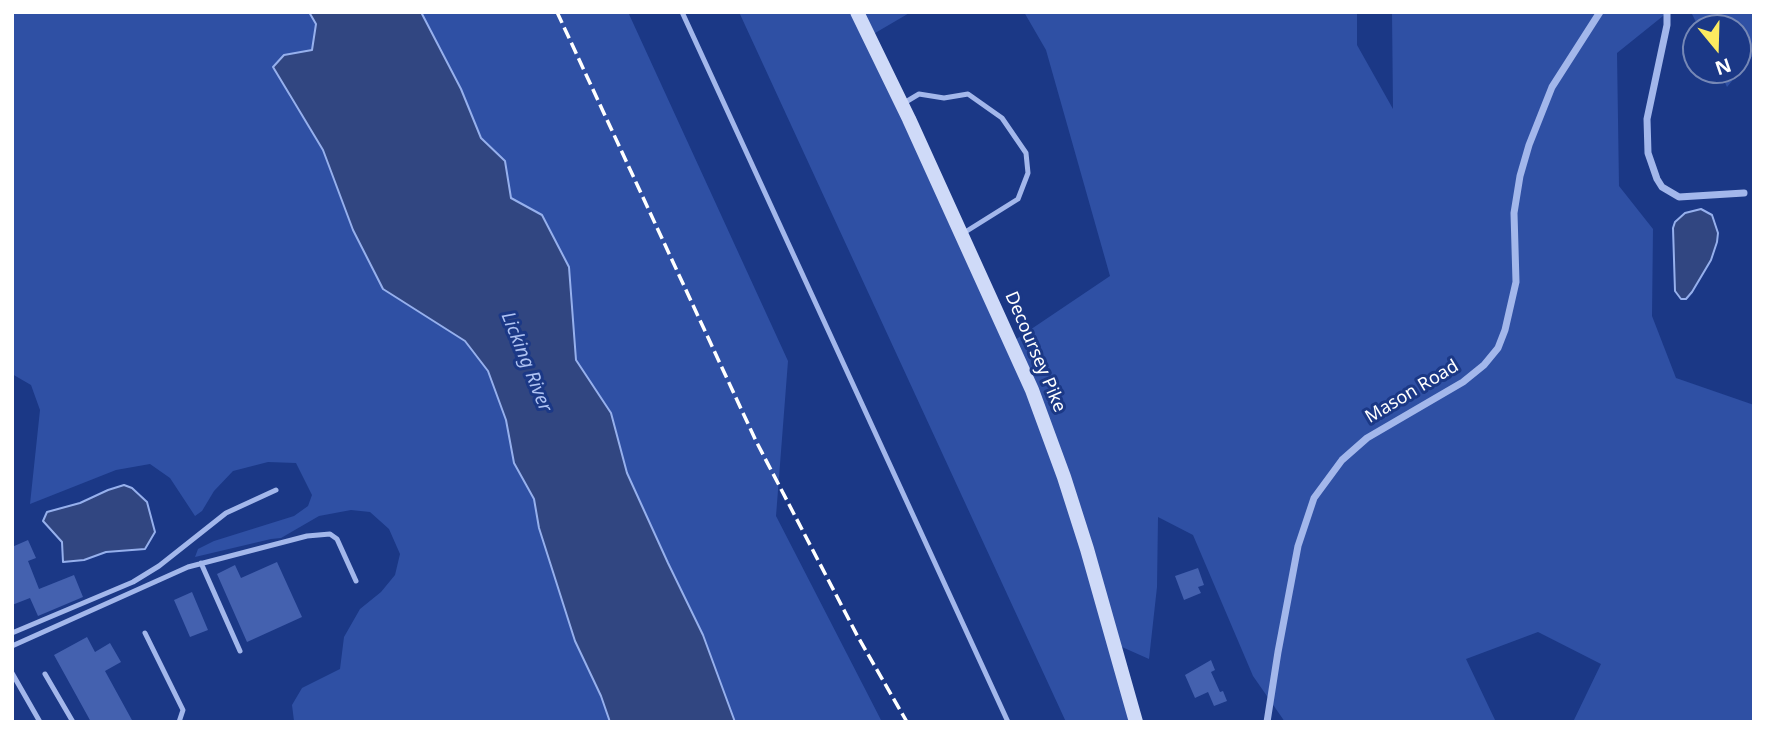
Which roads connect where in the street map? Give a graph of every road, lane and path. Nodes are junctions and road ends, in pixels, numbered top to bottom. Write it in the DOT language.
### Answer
graph roads {
  1 [pos="682,12"];
  2 [pos="857,12"];
  3 [pos="1600,12"];
  4 [pos="1667,12"];
  5 [pos="902,104"];
  6 [pos="1744,193"];
  7 [pos="962,234"];
  8 [pos="276,490"];
  9 [pos="201,563"];
  10 [pos="356,581"];
  11 [pos="12,633"];
  12 [pos="145,633"];
  13 [pos="12,646"];
  14 [pos="240,650"];
  15 [pos="12,673"];
  16 [pos="45,674"];
  17 [pos="40,722"];
  18 [pos="73,722"];
  19 [pos="179,722"];
  20 [pos="1009,722"];
  21 [pos="1136,722"];
  22 [pos="1267,722"];
  1 -- 20 [label="lane"];
  2 -- 5 [label="main road, Decoursey Pike"];
  3 -- 22 [label="street, Mason Road"];
  4 -- 6 [label="street"];
  5 -- 7 [label="main road, Decoursey Pike"];
  5 -- 7 [label="lane"];
  7 -- 21 [label="main road, Decoursey Pike"];
  8 -- 11 [label="lane"];
  9 -- 10 [label="lane"];
  9 -- 13 [label="lane"];
  9 -- 14 [label="lane"];
  12 -- 19 [label="lane"];
  15 -- 17 [label="lane"];
  16 -- 18 [label="lane"];
}
